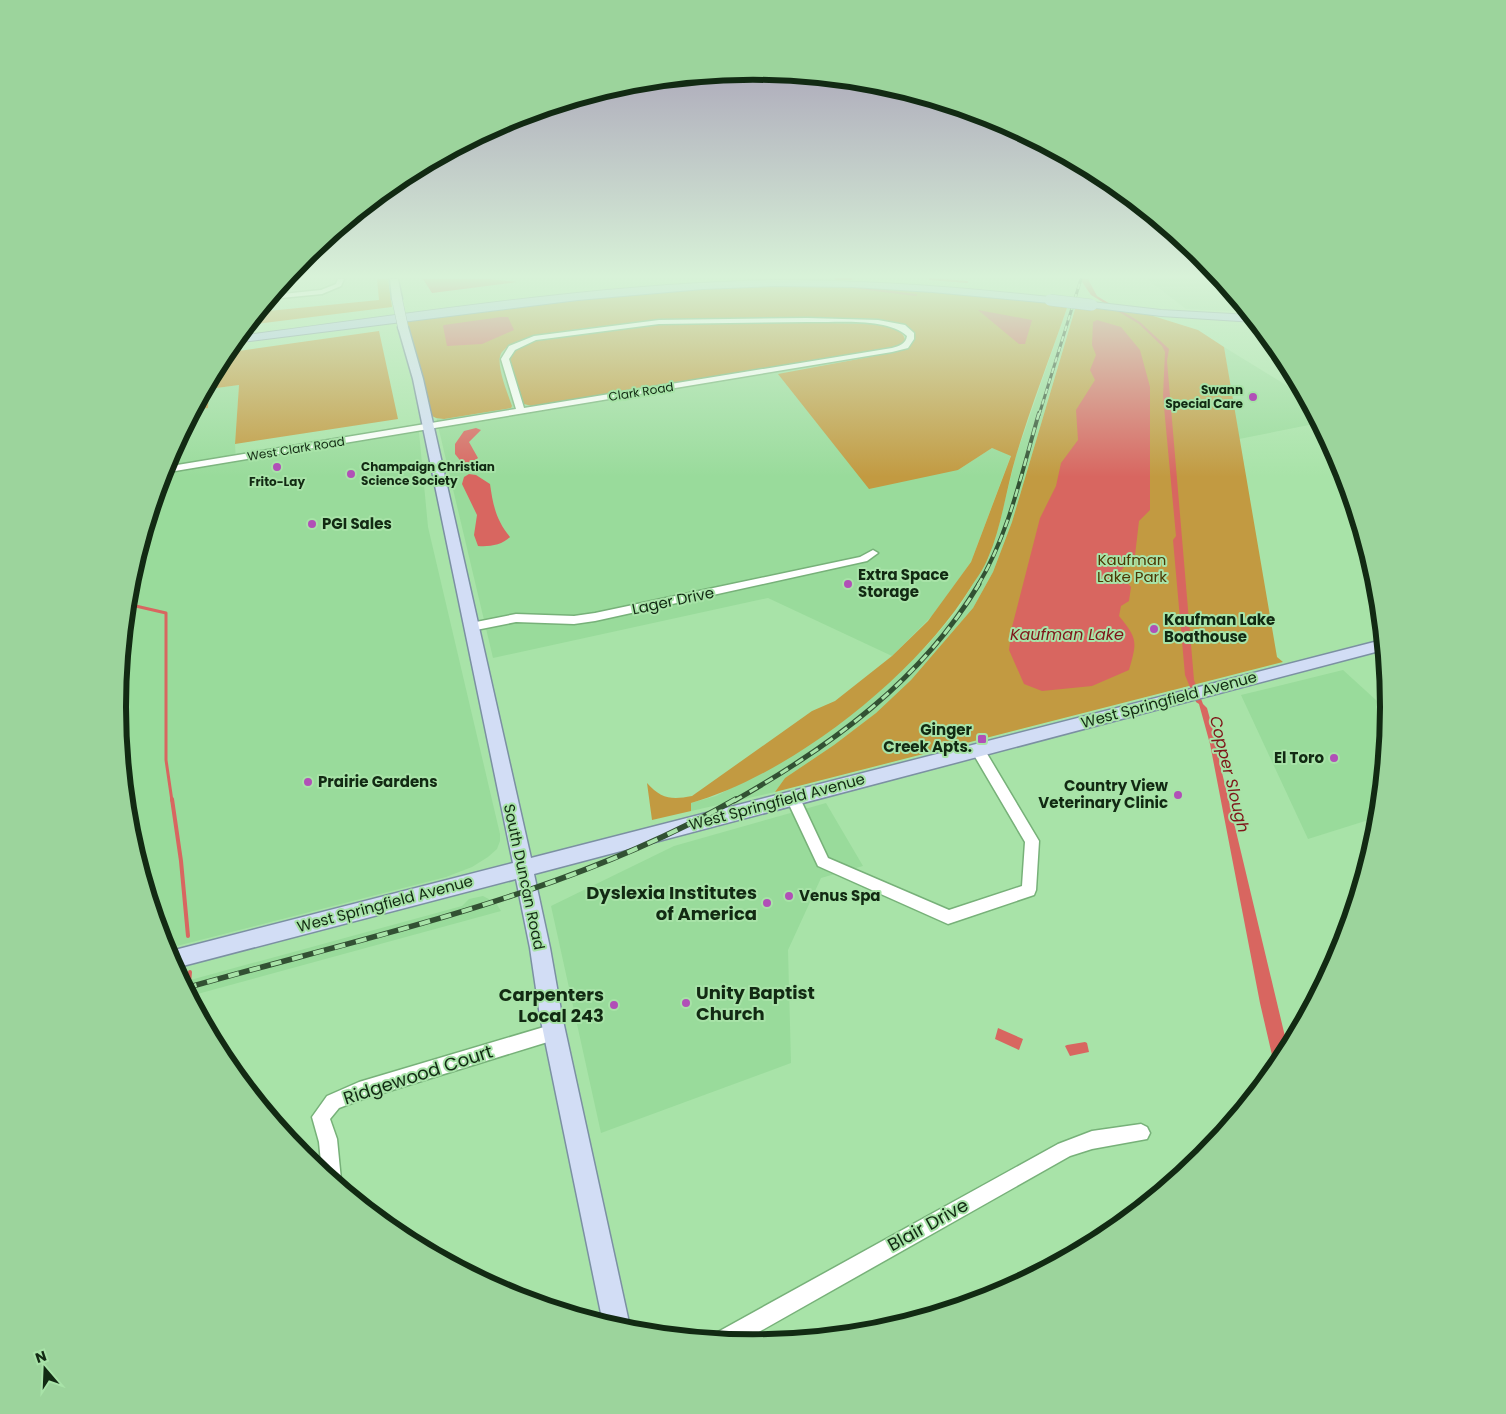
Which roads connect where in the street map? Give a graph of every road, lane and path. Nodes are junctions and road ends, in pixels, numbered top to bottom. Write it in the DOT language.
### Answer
graph roads {
  1 [pos="408,345"];
  2 [pos="517,345"];
  3 [pos="907,345"];
  4 [pos="521,412"];
  5 [pos="428,428"];
  6 [pos="173,469"];
  7 [pos="873,553"];
  8 [pos="471,627"];
  9 [pos="1377,647"];
  10 [pos="978,750"];
  11 [pos="793,798"];
  12 [pos="523,867"];
  13 [pos="179,958"];
  14 [pos="554,1032"];
  15 [pos="1141,1133"];
  16 [pos="331,1170"];
  17 [pos="615,1318"];
  18 [pos="735,1334"];
  1 -- 5 [label="main road, South Duncan Road, bridge"];
  2 -- 4 [label="street, Clark Road"];
  3 -- 4 [label="street, Clark Road"];
  4 -- 5 [label="street, Clark Road"];
  5 -- 6 [label="street, West Clark Road"];
  5 -- 8 [label="main road, South Duncan Road"];
  7 -- 8 [label="street, Lager Drive"];
  8 -- 12 [label="main road, South Duncan Road"];
  9 -- 10 [label="main road, West Springfield Avenue"];
  10 -- 11 [label="main road, West Springfield Avenue"];
  10 -- 11 [label="street"];
  11 -- 12 [label="main road, West Springfield Avenue"];
  12 -- 13 [label="main road, West Springfield Avenue"];
  12 -- 14 [label="main road, South Duncan Road"];
  14 -- 16 [label="street, Ridgewood Court"];
  14 -- 17 [label="main road, South Duncan Road"];
  15 -- 18 [label="street, Blair Drive"];
}
